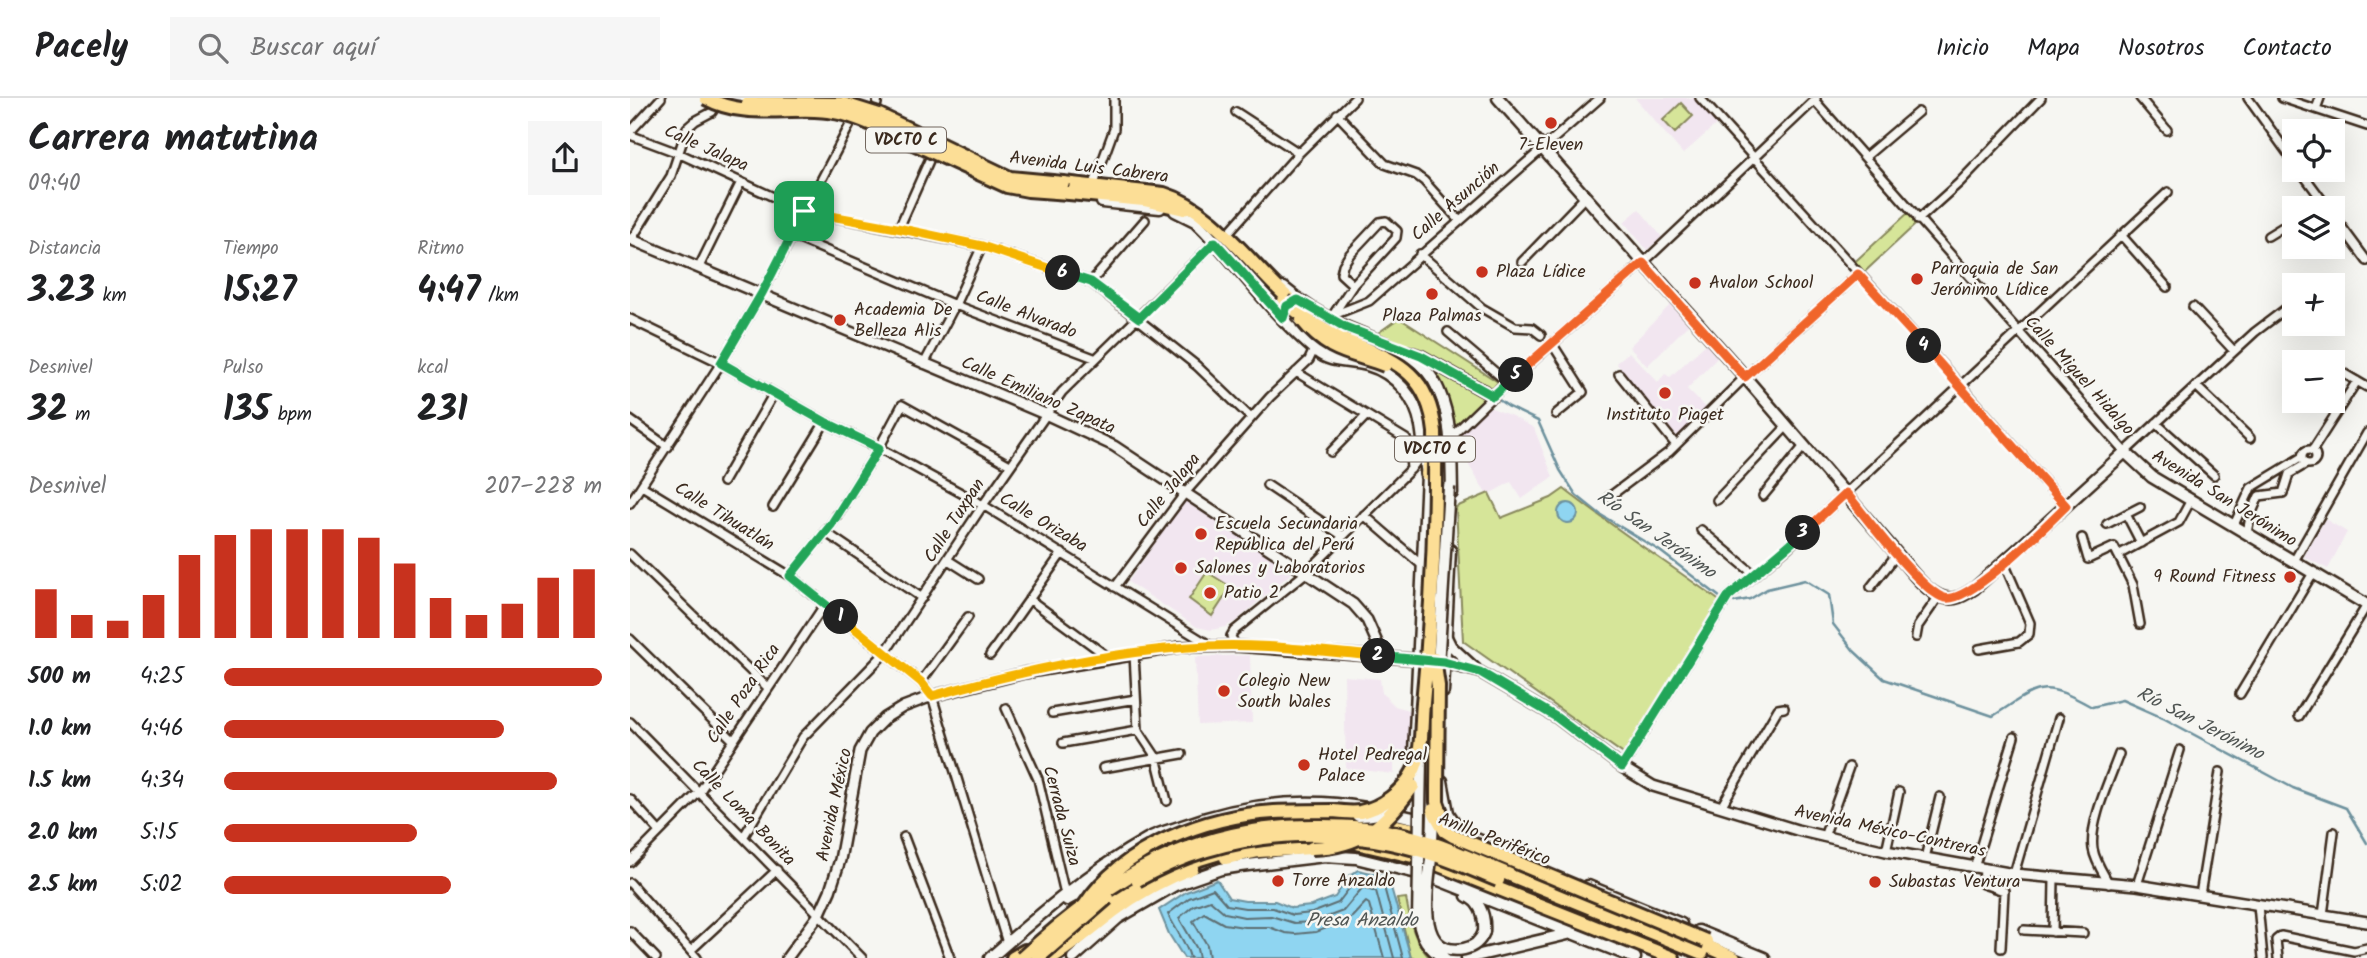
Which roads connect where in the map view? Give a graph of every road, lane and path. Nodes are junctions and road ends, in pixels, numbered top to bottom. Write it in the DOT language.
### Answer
graph roads {
  1 [pos="661,98"];
  2 [pos="743,98"];
  3 [pos="878,98"];
  4 [pos="1114,98"];
  5 [pos="1355,98"];
  6 [pos="1498,98"];
  7 [pos="1600,98"];
  8 [pos="1700,98"];
  9 [pos="2041,98"];
  10 [pos="2140,98"];
  11 [pos="2248,98"];
  12 [pos="2282,98"];
  13 [pos="2320,98"];
  14 [pos="772,99"];
  15 [pos="1816,99"];
  16 [pos="714,100"];
  17 [pos="808,100"];
  18 [pos="794,101"];
  19 [pos="2316,109"];
  20 [pos="1236,112"];
  21 [pos="1918,112"];
  22 [pos="875,113"];
  23 [pos="809,114"];
  24 [pos="1337,114"];
  25 [pos="853,119"];
  26 [pos="2367,125"];
  27 [pos="2167,130"];
  28 [pos="630,133"];
  29 [pos="2282,145"];
  30 [pos="1542,149"];
  31 [pos="678,153"];
  32 [pos="1299,153"];
  33 [pos="931,156"];
  34 [pos="1864,157"];
  35 [pos="1755,159"];
  36 [pos="741,182"];
  37 [pos="1094,184"];
  38 [pos="2168,192"];
  39 [pos="1586,197"];
  40 [pos="804,211"];
  41 [pos="1145,220"];
  42 [pos="1459,220"];
  43 [pos="1919,220"];
  44 [pos="2282,227"];
  45 [pos="899,228"];
  46 [pos="2345,231"];
  47 [pos="1228,233"];
  48 [pos="2121,235"];
  49 [pos="792,236"];
  50 [pos="2268,236"];
  51 [pos="630,239"];
  52 [pos="1215,242"];
  53 [pos="982,246"];
  54 [pos="1420,254"];
  55 [pos="2367,261"];
  56 [pos="1522,262"];
  57 [pos="1643,263"];
  58 [pos="699,267"];
  59 [pos="1858,274"];
  60 [pos="1091,282"];
  61 [pos="1352,286"];
  62 [pos="2167,287"];
  63 [pos="762,293"];
  64 [pos="956,304"];
  65 [pos="2193,307"];
  66 [pos="1291,309"];
  67 [pos="2282,310"];
  68 [pos="1329,316"];
  69 [pos="1139,318"];
  70 [pos="630,319"];
  71 [pos="2017,331"];
  72 [pos="1448,332"];
  73 [pos="1541,335"];
  74 [pos="1553,345"];
  75 [pos="1390,346"];
  76 [pos="1314,349"];
  77 [pos="2234,351"];
  78 [pos="1324,356"];
  79 [pos="1094,358"];
  80 [pos="721,363"];
  81 [pos="924,364"];
  82 [pos="1296,372"];
  83 [pos="1619,374"];
  84 [pos="2345,374"];
  85 [pos="1745,377"];
  86 [pos="2357,382"];
  87 [pos="1508,383"];
  88 [pos="1960,385"];
  89 [pos="2196,386"];
  90 [pos="2367,387"];
  91 [pos="774,393"];
  92 [pos="1493,396"];
  93 [pos="1442,398"];
  94 [pos="1045,414"];
  95 [pos="1556,414"];
  96 [pos="1366,416"];
  97 [pos="1251,418"];
  98 [pos="630,420"];
  99 [pos="825,422"];
  100 [pos="2156,423"];
  101 [pos="1787,426"];
  102 [pos="2367,433"];
  103 [pos="2250,438"];
  104 [pos="1676,445"];
  105 [pos="1804,446"];
  106 [pos="668,447"];
  107 [pos="879,448"];
  108 [pos="1451,451"];
  109 [pos="1331,452"];
  110 [pos="2125,452"];
  111 [pos="2304,461"];
  112 [pos="1010,466"];
  113 [pos="1428,467"];
  114 [pos="1411,469"];
  115 [pos="2214,475"];
  116 [pos="723,482"];
  117 [pos="1267,485"];
  118 [pos="642,486"];
  119 [pos="1185,493"];
  120 [pos="1846,493"];
  121 [pos="1763,496"];
  122 [pos="1609,497"];
  123 [pos="632,498"];
  124 [pos="1717,500"];
  125 [pos="2191,500"];
  126 [pos="983,505"];
  127 [pos="2066,506"];
  128 [pos="773,507"];
  129 [pos="2140,507"];
  130 [pos="2126,514"];
  131 [pos="1364,515"];
  132 [pos="2107,524"];
  133 [pos="2234,526"];
  134 [pos="1701,530"];
  135 [pos="825,532"];
  136 [pos="2247,533"];
  137 [pos="1343,536"];
  138 [pos="2082,538"];
  139 [pos="2141,543"];
  140 [pos="1062,553"];
  141 [pos="630,554"];
  142 [pos="1897,554"];
  143 [pos="2118,555"];
  144 [pos="948,560"];
  145 [pos="2294,561"];
  146 [pos="2004,563"];
  147 [pos="1424,566"];
  148 [pos="1307,572"];
  149 [pos="2313,573"];
  150 [pos="1755,575"];
  151 [pos="790,576"];
  152 [pos="978,579"];
  153 [pos="1115,587"];
  154 [pos="1871,587"];
  155 [pos="1938,596"];
  156 [pos="922,598"];
  157 [pos="1029,599"];
  158 [pos="1422,599"];
  159 [pos="825,604"];
  160 [pos="1448,605"];
  161 [pos="2367,605"];
  162 [pos="968,617"];
  163 [pos="2140,624"];
  164 [pos="1445,633"];
  165 [pos="1916,637"];
  166 [pos="630,639"];
  167 [pos="1211,646"];
  168 [pos="1235,646"];
  169 [pos="1979,649"];
  170 [pos="886,653"];
  171 [pos="1134,654"];
  172 [pos="990,655"];
  173 [pos="1383,656"];
  174 [pos="1108,657"];
  175 [pos="1418,659"];
  176 [pos="1439,661"];
  177 [pos="1480,672"];
  178 [pos="921,682"];
  179 [pos="767,687"];
  180 [pos="2240,694"];
  181 [pos="932,696"];
  182 [pos="1136,699"];
  183 [pos="1006,708"];
  184 [pos="1784,708"];
  185 [pos="1052,713"];
  186 [pos="2299,716"];
  187 [pos="2059,718"];
  188 [pos="630,722"];
  189 [pos="1138,730"];
  190 [pos="2014,737"];
  191 [pos="732,739"];
  192 [pos="1063,743"];
  193 [pos="2180,750"];
  194 [pos="1182,754"];
  195 [pos="2119,754"];
  196 [pos="1156,757"];
  197 [pos="1421,765"];
  198 [pos="1622,767"];
  199 [pos="1849,767"];
  200 [pos="1102,768"];
  201 [pos="2220,772"];
  202 [pos="699,791"];
  203 [pos="1899,792"];
  204 [pos="1940,797"];
  205 [pos="630,799"];
  206 [pos="1167,801"];
  207 [pos="1352,805"];
  208 [pos="1721,807"];
  209 [pos="1380,810"];
  210 [pos="1433,810"];
  211 [pos="1398,827"];
  212 [pos="659,831"];
  213 [pos="1461,831"];
  214 [pos="2334,832"];
  215 [pos="744,836"];
  216 [pos="1824,837"];
  217 [pos="904,838"];
  218 [pos="1886,851"];
  219 [pos="1925,858"];
  220 [pos="630,862"];
  221 [pos="1979,868"];
  222 [pos="776,870"];
  223 [pos="2014,874"];
  224 [pos="1510,876"];
  225 [pos="2054,879"];
  226 [pos="1439,880"];
  227 [pos="630,883"];
  228 [pos="2109,884"];
  229 [pos="2137,886"];
  230 [pos="1065,894"];
  231 [pos="2200,895"];
  232 [pos="1085,905"];
  233 [pos="2258,905"];
  234 [pos="1046,911"];
  235 [pos="820,913"];
  236 [pos="1566,914"];
  237 [pos="2323,915"];
  238 [pos="2367,922"];
  239 [pos="2024,930"];
  240 [pos="630,931"];
  241 [pos="2053,932"];
  242 [pos="1572,933"];
  243 [pos="2083,933"];
  244 [pos="1007,943"];
  245 [pos="2001,948"];
  246 [pos="2367,948"];
  247 [pos="691,950"];
  248 [pos="1737,954"];
  249 [pos="1019,956"];
  250 [pos="656,958"];
  251 [pos="697,958"];
  252 [pos="787,958"];
  253 [pos="862,958"];
  254 [pos="950,958"];
  255 [pos="990,958"];
  256 [pos="1038,958"];
  257 [pos="1045,958"];
  258 [pos="1051,958"];
  259 [pos="1073,958"];
  260 [pos="1444,958"];
  261 [pos="1467,958"];
  262 [pos="1635,958"];
  263 [pos="1650,958"];
  264 [pos="1673,958"];
  265 [pos="1695,958"];
  266 [pos="1715,958"];
  267 [pos="1764,958"];
  268 [pos="2263,958"];
  269 [pos="2278,958"];
  1 -- 28 [label="street"];
  2 -- 14 [label="main road, Avenida Luis Cabrera"];
  3 -- 22 [label="street"];
  4 -- 37 [label="street"];
  5 -- 24 [label="street"];
  6 -- 30 [label="main road"];
  7 -- 30 [label="street, Calle Asunción"];
  8 -- 35 [label="street"];
  9 -- 43 [label="street"];
  10 -- 27 [label="street"];
  11 -- 29 [label="street"];
  12 -- 19 [label="street"];
  13 -- 19 [label="street"];
  14 -- 18 [label="main road, Avenida Luis Cabrera"];
  15 -- 34 [label="street, Calle Miguel Hidalgo"];
  15 -- 35 [label="street"];
  16 -- 18 [label="main road"];
  16 -- 23 [label="main road, Avenida Luis Cabrera"];
  16 -- 31 [label="street"];
  16 -- 66 [label="highway, VDCTO C, bridge"];
  16 -- 176 [label="highway, VDCTO C, bridge"];
  17 -- 18 [label="main road, Avenida Luis Cabrera"];
  17 -- 22 [label="main road, Avenida Luis Cabrera"];
  17 -- 23 [label="main road"];
  19 -- 26 [label="street"];
  20 -- 32 [label="street"];
  21 -- 34 [label="street"];
  22 -- 37 [label="main road, Avenida Luis Cabrera"];
  23 -- 25 [label="main road, Avenida Luis Cabrera"];
  24 -- 32 [label="street"];
  24 -- 42 [label="street"];
  25 -- 33 [label="main road, Avenida Luis Cabrera"];
  25 -- 40 [label="street"];
  28 -- 31 [label="street, Calle Jalapa"];
  30 -- 39 [label="main road"];
  30 -- 42 [label="street, Calle Asunción"];
  31 -- 36 [label="street, Calle Jalapa"];
  31 -- 51 [label="street"];
  32 -- 47 [label="street"];
  33 -- 45 [label="street"];
  33 -- 52 [label="main road, Avenida Luis Cabrera"];
  34 -- 43 [label="street, Calle Miguel Hidalgo"];
  35 -- 57 [label="street"];
  35 -- 59 [label="street"];
  36 -- 40 [label="street, Calle Jalapa"];
  36 -- 58 [label="street"];
  37 -- 47 [label="main road, Avenida Luis Cabrera"];
  38 -- 48 [label="street"];
  39 -- 56 [label="street"];
  39 -- 57 [label="main road"];
  40 -- 45 [label="street, Calle Jalapa"];
  40 -- 49 [label="street"];
  41 -- 60 [label="street"];
  42 -- 54 [label="street, Calle Asunción"];
  43 -- 71 [label="street, Calle Miguel Hidalgo"];
  44 -- 50 [label="street"];
  45 -- 53 [label="street, Calle Jalapa"];
  46 -- 55 [label="street"];
  47 -- 66 [label="main road, Avenida Luis Cabrera"];
  48 -- 62 [label="street"];
  48 -- 71 [label="street"];
  49 -- 63 [label="street"];
  49 -- 64 [label="street, Calle Alvarado"];
  51 -- 58 [label="street, Calle Emiliano Zapata"];
  52 -- 66 [label="main road, Avenida Luis Cabrera"];
  52 -- 69 [label="street, Calle Tuxpan"];
  53 -- 60 [label="street, Calle Jalapa"];
  53 -- 64 [label="street"];
  54 -- 68 [label="street, Calle Asunción"];
  54 -- 73 [label="street"];
  57 -- 74 [label="street"];
  57 -- 85 [label="main road"];
  58 -- 63 [label="street, Calle Emiliano Zapata"];
  59 -- 85 [label="street"];
  59 -- 88 [label="street"];
  60 -- 69 [label="street, Calle Jalapa"];
  61 -- 61 [label="street"];
  61 -- 68 [label="street"];
  63 -- 80 [label="street"];
  63 -- 81 [label="street, Calle Emiliano Zapata"];
  64 -- 79 [label="street, Calle Alvarado"];
  64 -- 81 [label="street"];
  65 -- 77 [label="street"];
  66 -- 68 [label="main road, Avenida Luis Cabrera"];
  66 -- 76 [label="main road, Avenida Luis Cabrera"];
  66 -- 113 [label="highway, bridge"];
  66 -- 232 [label="highway, VDCTO C, bridge"];
  67 -- 77 [label="street"];
  68 -- 75 [label="main road, Avenida Luis Cabrera"];
  69 -- 79 [label="street, Calle Tuxpan"];
  69 -- 97 [label="street, Calle Jalapa"];
  70 -- 80 [label="street, Calle Orizaba"];
  71 -- 88 [label="street"];
  71 -- 110 [label="street, Calle Miguel Hidalgo"];
  72 -- 87 [label="street"];
  74 -- 87 [label="street"];
  74 -- 95 [label="street"];
  75 -- 92 [label="main road"];
  75 -- 93 [label="main road, Avenida Luis Cabrera"];
  76 -- 78 [label="main road, Avenida Luis Cabrera"];
  76 -- 82 [label="street, Calle Jalapa"];
  77 -- 89 [label="street"];
  78 -- 113 [label="main road, Avenida Luis Cabrera"];
  78 -- 113 [label="main road, Avenida Luis Cabrera"];
  79 -- 94 [label="street, Calle Tuxpan"];
  80 -- 91 [label="street, Calle Orizaba"];
  80 -- 106 [label="street"];
  81 -- 94 [label="street, Calle Emiliano Zapata"];
  82 -- 96 [label="street"];
  82 -- 97 [label="street, Calle Jalapa"];
  83 -- 104 [label="street"];
  84 -- 86 [label="street"];
  85 -- 101 [label="main road"];
  85 -- 104 [label="street"];
  86 -- 90 [label="street"];
  86 -- 111 [label="street"];
  87 -- 92 [label="street"];
  88 -- 120 [label="street"];
  88 -- 127 [label="street"];
  89 -- 100 [label="street"];
  89 -- 103 [label="street"];
  91 -- 99 [label="street, Calle Orizaba"];
  91 -- 116 [label="street"];
  92 -- 108 [label="street"];
  93 -- 108 [label="main road, Avenida Luis Cabrera"];
  93 -- 210 [label="main road, bridge"];
  94 -- 112 [label="street, Calle Tuxpan"];
  94 -- 119 [label="street, Calle Emiliano Zapata"];
  96 -- 109 [label="street"];
  96 -- 114 [label="street"];
  97 -- 119 [label="street, Calle Jalapa"];
  98 -- 106 [label="street"];
  99 -- 107 [label="street, Calle Orizaba"];
  99 -- 128 [label="street"];
  100 -- 110 [label="street"];
  100 -- 115 [label="street"];
  101 -- 105 [label="main road"];
  101 -- 124 [label="street"];
  102 -- 145 [label="street"];
  104 -- 122 [label="street"];
  105 -- 120 [label="main road"];
  105 -- 121 [label="street"];
  106 -- 118 [label="street"];
  107 -- 112 [label="street"];
  107 -- 126 [label="street, Calle Orizaba"];
  107 -- 135 [label="street"];
  108 -- 160 [label="main road, Avenida Luis Cabrera"];
  110 -- 125 [label="main road, Avenida San Jerónimo"];
  110 -- 127 [label="main road, Avenida San Jerónimo"];
  111 -- 133 [label="street"];
  111 -- 136 [label="street"];
  112 -- 126 [label="street, Calle Tuxpan"];
  113 -- 114 [label="street"];
  113 -- 147 [label="main road, Avenida Luis Cabrera"];
  113 -- 197 [label="main road, Avenida Luis Cabrera, bridge"];
  114 -- 131 [label="street"];
  117 -- 137 [label="street"];
  118 -- 123 [label="street"];
  118 -- 151 [label="street, Calle Tihuatlán"];
  119 -- 148 [label="street, Calle Emiliano Zapata"];
  119 -- 153 [label="street, Calle Jalapa"];
  120 -- 142 [label="main road"];
  120 -- 150 [label="street"];
  125 -- 133 [label="main road, Avenida San Jerónimo"];
  125 -- 139 [label="street"];
  126 -- 140 [label="street, Calle Orizaba"];
  126 -- 144 [label="street, Calle Tuxpan"];
  127 -- 146 [label="main road, Avenida San Jerónimo"];
  129 -- 130 [label="street"];
  130 -- 132 [label="street"];
  130 -- 139 [label="street"];
  131 -- 137 [label="street"];
  131 -- 147 [label="street"];
  133 -- 136 [label="main road, Avenida San Jerónimo"];
  134 -- 150 [label="street"];
  135 -- 151 [label="street"];
  135 -- 156 [label="street"];
  136 -- 145 [label="main road, Avenida San Jerónimo"];
  137 -- 148 [label="street"];
  138 -- 143 [label="street"];
  139 -- 143 [label="street"];
  140 -- 153 [label="street, Calle Orizaba"];
  140 -- 157 [label="street"];
  141 -- 179 [label="street"];
  142 -- 154 [label="street"];
  142 -- 155 [label="main road"];
  143 -- 163 [label="street"];
  144 -- 152 [label="street"];
  144 -- 156 [label="street, Calle Tuxpan"];
  145 -- 149 [label="main road, Avenida San Jerónimo"];
  146 -- 155 [label="main road, Avenida San Jerónimo"];
  146 -- 169 [label="street"];
  147 -- 158 [label="main road, Avenida Luis Cabrera"];
  148 -- 168 [label="street"];
  148 -- 173 [label="street, Calle Emiliano Zapata"];
  149 -- 161 [label="main road, Avenida San Jerónimo"];
  149 -- 180 [label="street"];
  150 -- 198 [label="street"];
  151 -- 159 [label="street, Calle Tihuatlán"];
  153 -- 167 [label="street, Calle Orizaba"];
  155 -- 165 [label="street"];
  156 -- 170 [label="street, Calle Tuxpan"];
  157 -- 172 [label="street"];
  157 -- 174 [label="street"];
  158 -- 160 [label="main road"];
  158 -- 175 [label="main road, Avenida Luis Cabrera"];
  159 -- 170 [label="street, Calle Tihuatlán"];
  159 -- 179 [label="street, Calle Poza Rica"];
  160 -- 164 [label="main road, Avenida Luis Cabrera"];
  161 -- 186 [label="street"];
  162 -- 178 [label="street"];
  164 -- 176 [label="main road, Avenida Luis Cabrera"];
  164 -- 177 [label="street"];
  166 -- 191 [label="street"];
  167 -- 168 [label="street, Avenida México"];
  167 -- 171 [label="street, Avenida México"];
  168 -- 173 [label="street, Avenida México"];
  170 -- 178 [label="street, Calle Tihuatlán"];
  170 -- 215 [label="street, Calle Tuxpan"];
  171 -- 174 [label="street, Avenida México"];
  171 -- 182 [label="street"];
  173 -- 175 [label="street, Avenida México"];
  174 -- 181 [label="street, Avenida México"];
  175 -- 176 [label="street, Avenida México"];
  175 -- 209 [label="main road, Avenida Luis Cabrera"];
  176 -- 177 [label="street, Avenida México-Contreras"];
  176 -- 213 [label="main road, Avenida Luis Cabrera"];
  176 -- 224 [label="highway, bridge"];
  176 -- 258 [label="highway, bridge"];
  177 -- 198 [label="street, Avenida México-Contreras"];
  178 -- 181 [label="street, Calle Tihuatlán"];
  179 -- 191 [label="street, Calle Poza Rica"];
  181 -- 235 [label="street, Avenida México"];
  181 -- 244 [label="street, Calle Tihuatlán"];
  182 -- 185 [label="street"];
  182 -- 189 [label="street"];
  183 -- 230 [label="street, Cerrada Suiza"];
  184 -- 208 [label="street"];
  187 -- 223 [label="street"];
  188 -- 202 [label="street, Calle Loma Bonita"];
  189 -- 192 [label="street"];
  189 -- 196 [label="street"];
  190 -- 221 [label="street"];
  191 -- 202 [label="street, Calle Poza Rica"];
  193 -- 229 [label="street"];
  194 -- 196 [label="street"];
  195 -- 228 [label="street"];
  196 -- 200 [label="street"];
  196 -- 206 [label="street"];
  197 -- 234 [label="main road, bridge"];
  197 -- 260 [label="main road, Avenida Luis Cabrera, bridge"];
  198 -- 208 [label="street, Avenida México-Contreras"];
  199 -- 216 [label="street"];
  201 -- 231 [label="street"];
  202 -- 212 [label="street, Calle Poza Rica"];
  202 -- 215 [label="street, Calle Loma Bonita"];
  203 -- 218 [label="street"];
  204 -- 219 [label="street"];
  205 -- 212 [label="street"];
  207 -- 209 [label="main road"];
  207 -- 211 [label="highway"];
  207 -- 230 [label="main road"];
  208 -- 216 [label="street, Avenida México-Contreras"];
  209 -- 213 [label="main road"];
  210 -- 226 [label="main road, bridge"];
  210 -- 248 [label="highway, bridge"];
  211 -- 248 [label="highway, Anillo Periférico"];
  211 -- 249 [label="highway, Anillo Periférico"];
  212 -- 220 [label="street, Calle Poza Rica"];
  213 -- 248 [label="main road"];
  214 -- 237 [label="street"];
  215 -- 222 [label="street, Calle Loma Bonita"];
  216 -- 218 [label="street, Avenida México-Contreras"];
  217 -- 254 [label="street"];
  218 -- 219 [label="street, Avenida México-Contreras"];
  219 -- 221 [label="street, Avenida México-Contreras"];
  221 -- 223 [label="street, Avenida México-Contreras"];
  221 -- 245 [label="street"];
  222 -- 235 [label="street, Calle Loma Bonita"];
  222 -- 247 [label="street"];
  223 -- 225 [label="street, Avenida México-Contreras"];
  224 -- 232 [label="highway, bridge"];
  224 -- 266 [label="highway"];
  225 -- 228 [label="street, Avenida México-Contreras"];
  225 -- 241 [label="street"];
  226 -- 242 [label="main road"];
  226 -- 259 [label="main road"];
  227 -- 247 [label="street"];
  228 -- 229 [label="street, Avenida México-Contreras"];
  229 -- 231 [label="street, Avenida México-Contreras"];
  230 -- 234 [label="main road"];
  231 -- 233 [label="street, Avenida México-Contreras"];
  232 -- 249 [label="highway, bridge"];
  233 -- 237 [label="street, Avenida México-Contreras"];
  233 -- 268 [label="street"];
  234 -- 244 [label="main road"];
  235 -- 252 [label="street, Avenida México"];
  235 -- 253 [label="street, Calle Loma Bonita"];
  236 -- 257 [label="highway"];
  236 -- 263 [label="highway"];
  236 -- 264 [label="highway"];
  237 -- 238 [label="street, Avenida México-Contreras"];
  239 -- 241 [label="street"];
  240 -- 250 [label="street"];
  241 -- 243 [label="street"];
  242 -- 261 [label="main road"];
  242 -- 262 [label="main road"];
  244 -- 255 [label="main road"];
  246 -- 269 [label="street"];
  247 -- 251 [label="street"];
  248 -- 267 [label="main road"];
  256 -- 265 [label="highway, bridge"];
}
